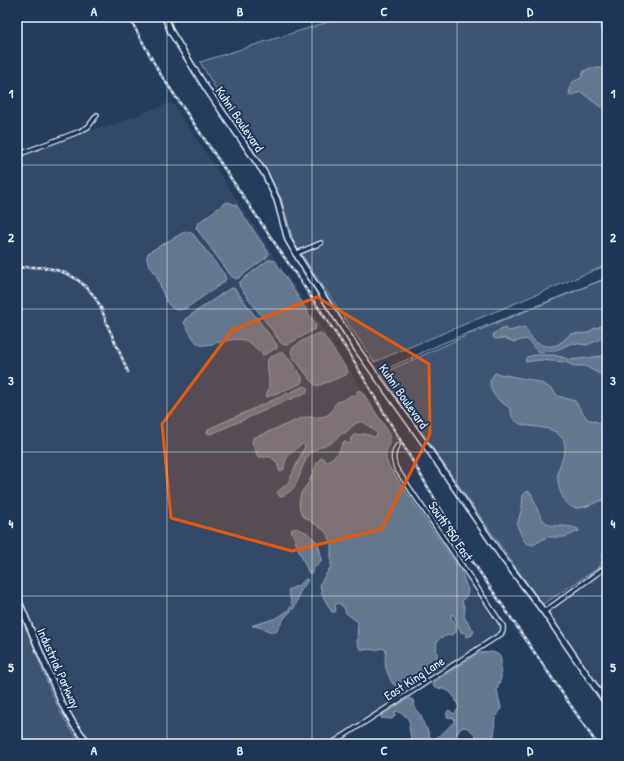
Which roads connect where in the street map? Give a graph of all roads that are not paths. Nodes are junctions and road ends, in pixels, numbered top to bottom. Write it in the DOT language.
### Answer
graph roads {
  1 [pos="165,17"];
  2 [pos="96,115"];
  3 [pos="17,150"];
  4 [pos="18,155"];
  5 [pos="321,244"];
  6 [pos="295,254"];
  7 [pos="398,445"];
  8 [pos="607,566"];
  9 [pos="17,597"];
  10 [pos="544,612"];
  11 [pos="503,626"];
  12 [pos="607,704"];
  13 [pos="88,744"];
  14 [pos="331,744"];
  1 -- 6 [label="street, Kuhni Boulevard"];
  2 -- 4 [label="street"];
  3 -- 4 [label="street"];
  5 -- 6 [label="street"];
  6 -- 10 [label="street, Kuhni Boulevard"];
  7 -- 11 [label="street, South 950 East"];
  8 -- 10 [label="street"];
  9 -- 13 [label="street, Industrial Parkway"];
  10 -- 12 [label="street, Kuhni Boulevard"];
  11 -- 14 [label="street, East King Lane"];
}
